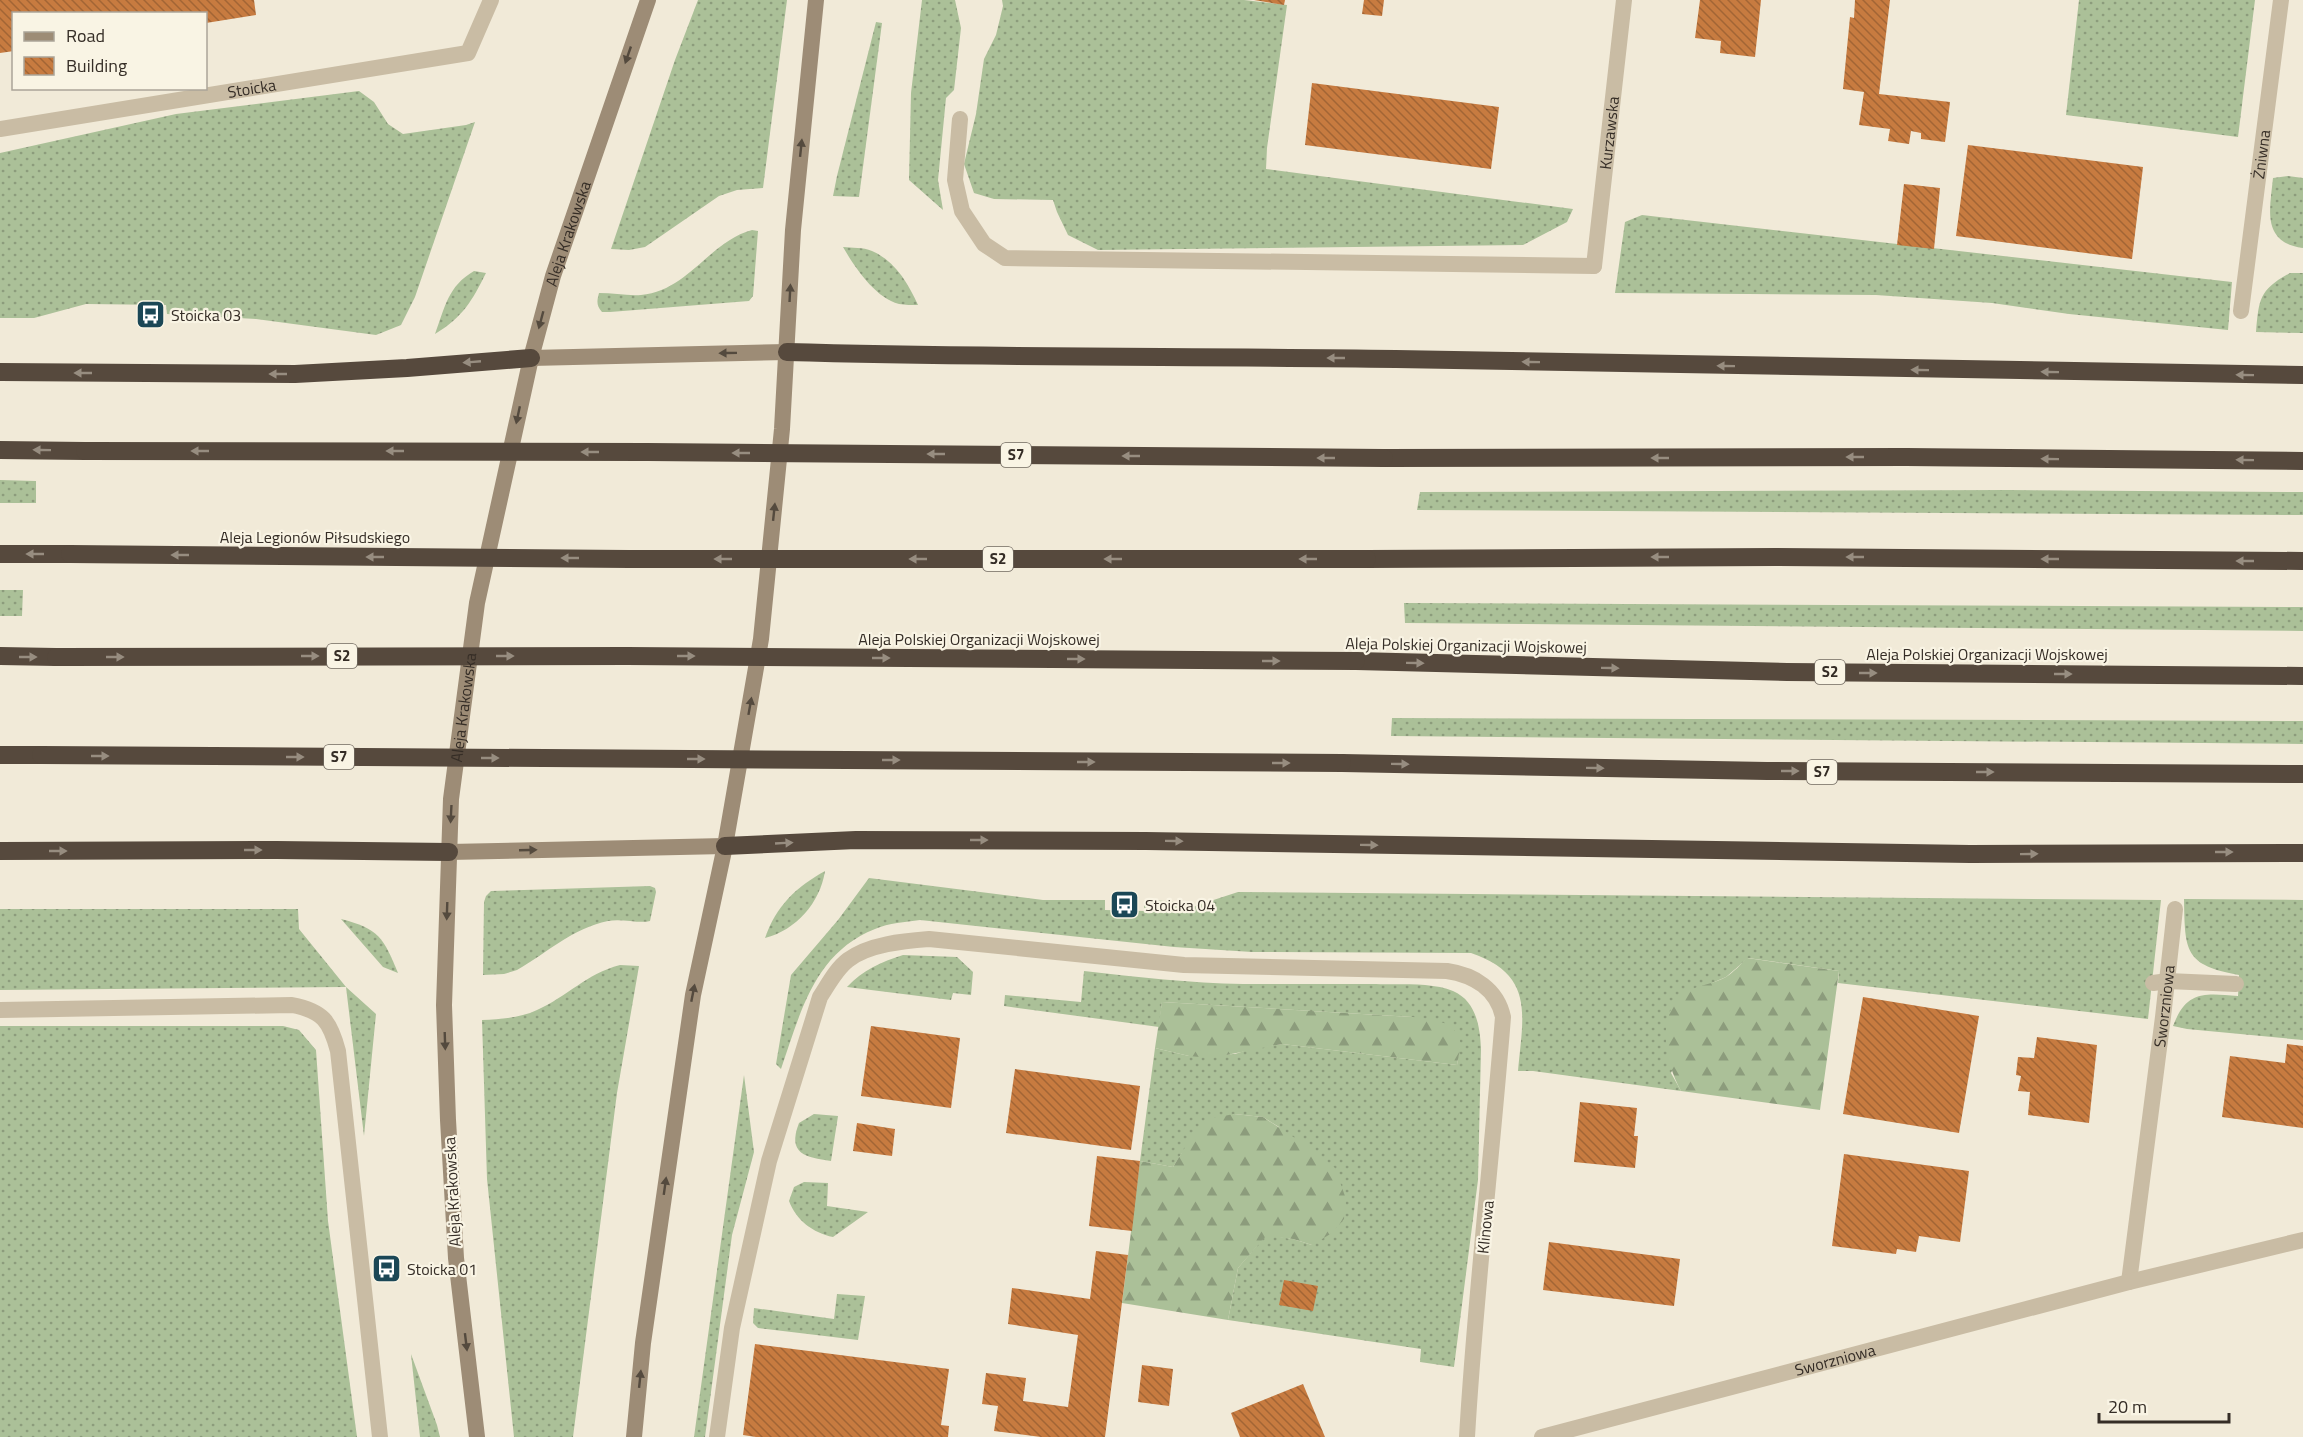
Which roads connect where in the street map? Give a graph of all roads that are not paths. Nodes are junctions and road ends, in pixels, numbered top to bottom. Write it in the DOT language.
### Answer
graph roads {
  1 [pos="491,0"];
  2 [pos="648,0"];
  3 [pos="816,0"];
  4 [pos="1624,0"];
  5 [pos="2281,0"];
  6 [pos="960,119"];
  7 [pos="0,129"];
  8 [pos="2241,311"];
  9 [pos="787,352"];
  10 [pos="531,358"];
  11 [pos="0,372"];
  12 [pos="2303,375"];
  13 [pos="0,450"];
  14 [pos="2303,461"];
  15 [pos="0,554"];
  16 [pos="2303,561"];
  17 [pos="0,656"];
  18 [pos="2303,676"];
  19 [pos="0,755"];
  20 [pos="2303,774"];
  21 [pos="725,846"];
  22 [pos="0,851"];
  23 [pos="448,852"];
  24 [pos="2303,853"];
  25 [pos="2175,909"];
  26 [pos="2160,982"];
  27 [pos="2236,984"];
  28 [pos="0,1010"];
  29 [pos="2303,1240"];
  30 [pos="2129,1282"];
  31 [pos="380,1437"];
  32 [pos="477,1437"];
  33 [pos="634,1437"];
  34 [pos="717,1437"];
  35 [pos="1467,1437"];
  36 [pos="1542,1437"];
  1 -- 7 [label="street, Stoicka"];
  2 -- 10 [label="main road, Aleja Krakowska, one-way"];
  9 -- 3 [label="main road, one-way"];
  4 -- 6 [label="street, Kurzawska"];
  5 -- 8 [label="street, Żniwna"];
  9 -- 10 [label="main road, one-way"];
  12 -- 9 [label="highway, one-way"];
  21 -- 9 [label="main road, one-way"];
  10 -- 11 [label="highway, one-way"];
  10 -- 23 [label="main road, Aleja Krakowska, one-way"];
  14 -- 13 [label="highway, S7, one-way, bridge"];
  16 -- 15 [label="highway, Aleja Legionów Piłsudskiego / S2, one-way, bridge"];
  17 -- 18 [label="highway, Aleja Polskiej Organizacji Wojskowej / S2, one-way, bridge"];
  19 -- 20 [label="highway, S7, one-way, bridge"];
  23 -- 21 [label="main road, one-way"];
  21 -- 24 [label="highway, one-way"];
  33 -- 21 [label="main road, one-way"];
  22 -- 23 [label="highway, one-way"];
  23 -- 32 [label="main road, Aleja Krakowska, one-way"];
  25 -- 26 [label="street, Sworzniowa"];
  26 -- 27 [label="street"];
  26 -- 30 [label="street, Sworzniowa"];
  28 -- 31 [label="street"];
  29 -- 30 [label="street, Sworzniowa"];
  30 -- 36 [label="street, Sworzniowa"];
  34 -- 35 [label="street, Klinowa"];
}
